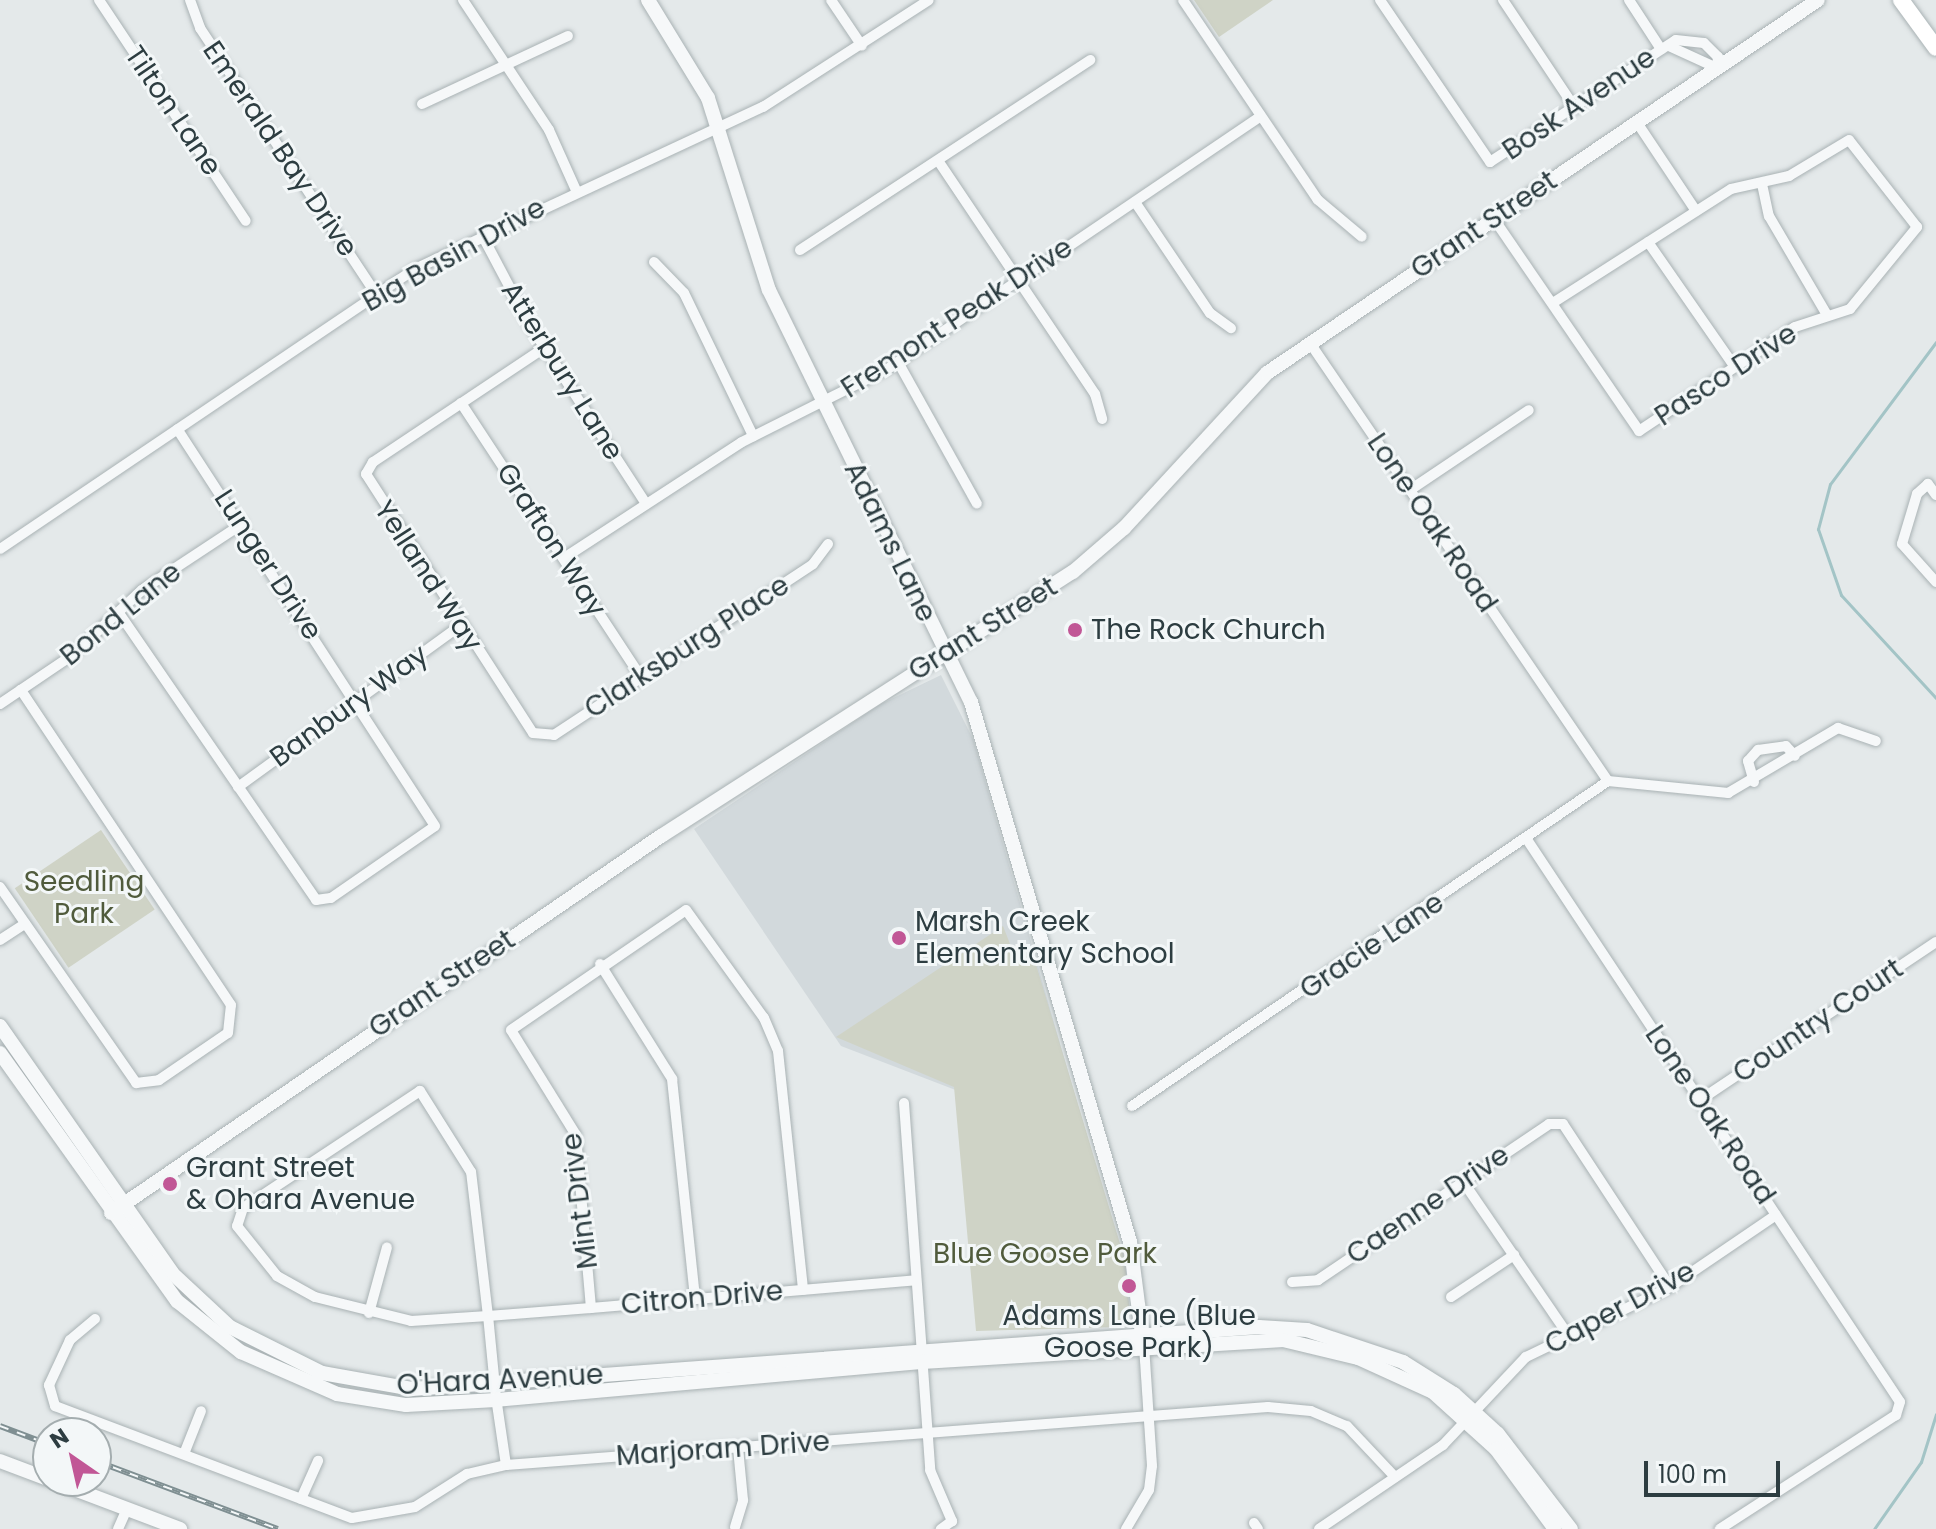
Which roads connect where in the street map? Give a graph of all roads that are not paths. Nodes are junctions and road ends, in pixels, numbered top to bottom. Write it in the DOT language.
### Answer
graph roads {
  1 [pos="99,0"];
  2 [pos="190,0"];
  3 [pos="463,0"];
  4 [pos="648,0"];
  5 [pos="831,0"];
  6 [pos="929,0"];
  7 [pos="1183,0"];
  8 [pos="1380,0"];
  9 [pos="1503,0"];
  10 [pos="1629,0"];
  11 [pos="1901,0"];
  12 [pos="1814,1"];
  13 [pos="568,36"];
  14 [pos="862,46"];
  15 [pos="1665,47"];
  16 [pos="1936,48"];
  17 [pos="1090,60"];
  18 [pos="507,66"];
  19 [pos="1717,68"];
  20 [pos="422,104"];
  21 [pos="1575,108"];
  22 [pos="1261,116"];
  23 [pos="1636,121"];
  24 [pos="720,126"];
  25 [pos="939,162"];
  26 [pos="1762,184"];
  27 [pos="576,190"];
  28 [pos="1135,202"];
  29 [pos="1696,211"];
  30 [pos="1494,219"];
  31 [pos="246,221"];
  32 [pos="482,235"];
  33 [pos="1362,237"];
  34 [pos="1648,242"];
  35 [pos="800,250"];
  36 [pos="654,262"];
  37 [pos="1019,281"];
  38 [pos="376,294"];
  39 [pos="1554,302"];
  40 [pos="1827,315"];
  41 [pos="1231,328"];
  42 [pos="1310,343"];
  43 [pos="544,348"];
  44 [pos="898,362"];
  45 [pos="1735,367"];
  46 [pos="461,403"];
  47 [pos="823,403"];
  48 [pos="1529,410"];
  49 [pos="1102,419"];
  50 [pos="177,429"];
  51 [pos="753,436"];
  52 [pos="1410,490"];
  53 [pos="1936,495"];
  54 [pos="646,504"];
  55 [pos="977,504"];
  56 [pos="242,524"];
  57 [pos="828,544"];
  58 [pos="0,549"];
  59 [pos="564,558"];
  60 [pos="1936,582"];
  61 [pos="119,613"];
  62 [pos="460,626"];
  63 [pos="946,656"];
  64 [pos="641,677"];
  65 [pos="21,690"];
  66 [pos="358,702"];
  67 [pos="0,704"];
  68 [pos="539,736"];
  69 [pos="1876,741"];
  70 [pos="1795,756"];
  71 [pos="1608,781"];
  72 [pos="1754,782"];
  73 [pos="238,787"];
  74 [pos="1528,841"];
  75 [pos="0,887"];
  76 [pos="25,924"];
  77 [pos="0,940"];
  78 [pos="1936,942"];
  79 [pos="600,964"];
  80 [pos="0,1026"];
  81 [pos="0,1053"];
  82 [pos="1700,1100"];
  83 [pos="904,1103"];
  84 [pos="1132,1106"];
  85 [pos="1462,1180"];
  86 [pos="116,1210"];
  87 [pos="1776,1215"];
  88 [pos="387,1247"];
  89 [pos="1514,1255"];
  90 [pos="916,1280"];
  91 [pos="1292,1282"];
  92 [pos="1670,1287"];
  93 [pos="803,1290"];
  94 [pos="1451,1297"];
  95 [pos="695,1299"];
  96 [pos="591,1308"];
  97 [pos="369,1313"];
  98 [pos="488,1316"];
  99 [pos="95,1319"];
  100 [pos="1568,1335"];
  101 [pos="1143,1341"];
  102 [pos="922,1357"];
  103 [pos="495,1384"];
  104 [pos="496,1400"];
  105 [pos="201,1411"];
  106 [pos="1149,1414"];
  107 [pos="1472,1416"];
  108 [pos="926,1434"];
  109 [pos="738,1448"];
  110 [pos="184,1454"];
  111 [pos="0,1461"];
  112 [pos="318,1461"];
  113 [pos="506,1465"];
  114 [pos="32,1473"];
  115 [pos="1395,1477"];
  116 [pos="95,1497"];
  117 [pos="301,1499"];
  118 [pos="127,1509"];
  119 [pos="735,1527"];
  120 [pos="118,1529"];
  121 [pos="180,1529"];
  122 [pos="941,1529"];
  123 [pos="1126,1529"];
  124 [pos="1319,1529"];
  125 [pos="1555,1529"];
  126 [pos="1571,1529"];
  127 [pos="1720,1529"];
  1 -- 31 [label="street, Tilton Lane"];
  2 -- 38 [label="street, Emerald Bay Drive"];
  3 -- 18 [label="street"];
  4 -- 24 [label="street, Adams Lane"];
  5 -- 14 [label="street"];
  6 -- 14 [label="street, Big Basin Drive"];
  7 -- 22 [label="street"];
  8 -- 21 [label="street, Bosk Avenue"];
  9 -- 21 [label="street"];
  10 -- 15 [label="street"];
  11 -- 16 [label="main road"];
  12 -- 19 [label="street, Grant Street"];
  13 -- 18 [label="street"];
  14 -- 24 [label="street, Big Basin Drive"];
  15 -- 19 [label="street, Bosk Avenue"];
  15 -- 21 [label="street, Bosk Avenue"];
  17 -- 25 [label="street"];
  18 -- 20 [label="street"];
  18 -- 27 [label="street"];
  19 -- 23 [label="street, Grant Street"];
  22 -- 28 [label="street, Fremont Peak Drive"];
  22 -- 33 [label="street"];
  23 -- 29 [label="street"];
  23 -- 30 [label="street, Grant Street"];
  24 -- 27 [label="street, Big Basin Drive"];
  24 -- 47 [label="street, Adams Lane"];
  25 -- 35 [label="street"];
  25 -- 37 [label="street"];
  26 -- 29 [label="street"];
  26 -- 40 [label="street"];
  26 -- 40 [label="street, Pasco Drive"];
  27 -- 32 [label="street, Big Basin Drive"];
  28 -- 37 [label="street, Fremont Peak Drive"];
  28 -- 41 [label="street"];
  29 -- 34 [label="street"];
  30 -- 39 [label="street"];
  30 -- 42 [label="street, Grant Street"];
  32 -- 38 [label="street, Big Basin Drive"];
  32 -- 43 [label="street, Atterbury Lane"];
  34 -- 39 [label="street"];
  34 -- 45 [label="street"];
  36 -- 51 [label="street"];
  37 -- 44 [label="street, Fremont Peak Drive"];
  37 -- 49 [label="street"];
  38 -- 50 [label="street, Big Basin Drive"];
  39 -- 45 [label="street, Pasco Drive"];
  40 -- 45 [label="street, Pasco Drive"];
  42 -- 52 [label="street, Lone Oak Road"];
  42 -- 63 [label="street, Grant Street"];
  43 -- 46 [label="street, Yelland Way"];
  43 -- 54 [label="street, Atterbury Lane"];
  44 -- 47 [label="street, Fremont Peak Drive"];
  44 -- 55 [label="street"];
  46 -- 59 [label="street, Grafton Way"];
  46 -- 62 [label="street, Yelland Way"];
  47 -- 51 [label="street, Fremont Peak Drive"];
  47 -- 63 [label="street, Adams Lane"];
  48 -- 52 [label="street"];
  50 -- 56 [label="street, Lunger Drive"];
  50 -- 58 [label="street, Big Basin Drive"];
  51 -- 54 [label="street, Fremont Peak Drive"];
  52 -- 71 [label="street, Lone Oak Road"];
  53 -- 60 [label="street"];
  54 -- 59 [label="street, Fremont Peak Drive"];
  56 -- 61 [label="street, Bond Lane"];
  56 -- 66 [label="street, Lunger Drive"];
  57 -- 64 [label="street, Clarksburg Place"];
  59 -- 64 [label="street, Grafton Way"];
  61 -- 65 [label="street, Bond Lane"];
  61 -- 73 [label="street"];
  62 -- 66 [label="street, Banbury Way"];
  62 -- 68 [label="street, Yelland Way"];
  63 -- 86 [label="street, Grant Street"];
  63 -- 101 [label="street, Adams Lane"];
  64 -- 68 [label="street, Clarksburg Place"];
  65 -- 67 [label="street, Bond Lane"];
  65 -- 76 [label="street"];
  66 -- 73 [label="street, Banbury Way"];
  66 -- 73 [label="street, Lunger Drive"];
  69 -- 70 [label="street"];
  70 -- 72 [label="street"];
  70 -- 72 [label="street"];
  71 -- 72 [label="street"];
  71 -- 74 [label="street, Gracie Lane"];
  74 -- 82 [label="street, Lone Oak Road"];
  74 -- 84 [label="street, Gracie Lane"];
  75 -- 76 [label="street"];
  76 -- 77 [label="street"];
  78 -- 82 [label="street, Country Court"];
  79 -- 93 [label="street"];
  79 -- 95 [label="street"];
  79 -- 96 [label="street, Mint Drive"];
  80 -- 86 [label="street, O'Hara Avenue"];
  81 -- 86 [label="street, O'Hara Avenue"];
  82 -- 87 [label="street, Lone Oak Road"];
  83 -- 90 [label="street"];
  85 -- 89 [label="street"];
  85 -- 91 [label="street, Caenne Drive"];
  85 -- 92 [label="street, Caenne Drive"];
  86 -- 103 [label="street, O'Hara Avenue"];
  86 -- 104 [label="street, O'Hara Avenue"];
  87 -- 92 [label="street, Caper Drive"];
  87 -- 127 [label="street, Lone Oak Road"];
  88 -- 97 [label="street"];
  89 -- 94 [label="street"];
  89 -- 100 [label="street"];
  90 -- 93 [label="street, Citron Drive"];
  90 -- 102 [label="street"];
  92 -- 100 [label="street, Caper Drive"];
  93 -- 95 [label="street, Citron Drive"];
  95 -- 96 [label="street, Citron Drive"];
  96 -- 98 [label="street, Citron Drive"];
  97 -- 98 [label="street, Citron Drive"];
  97 -- 98 [label="street, Citron Drive"];
  98 -- 103 [label="street"];
  99 -- 110 [label="street, Marjoram Drive"];
  100 -- 107 [label="street, Caper Drive"];
  101 -- 102 [label="street, O'Hara Avenue"];
  101 -- 106 [label="street"];
  101 -- 107 [label="street, O'Hara Avenue"];
  102 -- 103 [label="street, O'Hara Avenue"];
  102 -- 104 [label="street, O'Hara Avenue"];
  102 -- 108 [label="street"];
  103 -- 104 [label="street"];
  104 -- 113 [label="street"];
  105 -- 110 [label="street"];
  106 -- 108 [label="street, Marjoram Drive"];
  106 -- 115 [label="street, Marjoram Drive"];
  106 -- 123 [label="street"];
  107 -- 115 [label="street, Caper Drive"];
  107 -- 125 [label="street, O'Hara Avenue"];
  107 -- 126 [label="street, O'Hara Avenue"];
  108 -- 109 [label="street, Marjoram Drive"];
  108 -- 122 [label="street"];
  109 -- 113 [label="street, Marjoram Drive"];
  109 -- 119 [label="street"];
  110 -- 117 [label="street, Marjoram Drive"];
  111 -- 114 [label="street"];
  112 -- 117 [label="street"];
  113 -- 117 [label="street, Marjoram Drive"];
  115 -- 124 [label="street, Caper Drive"];
  116 -- 118 [label="street"];
  118 -- 120 [label="street"];
  118 -- 121 [label="street"];
}
